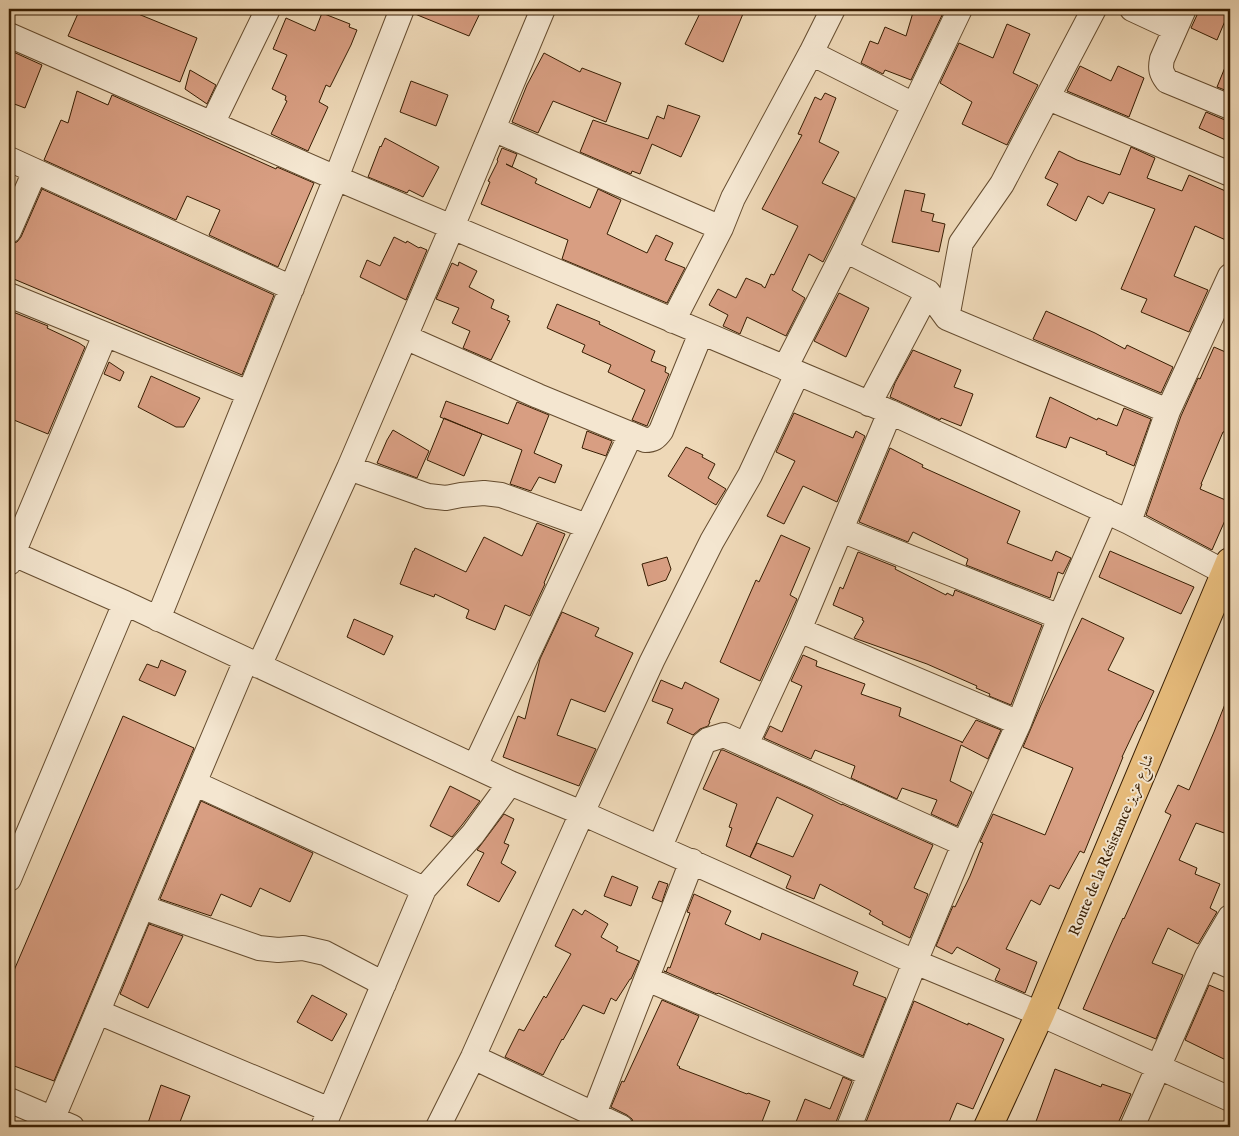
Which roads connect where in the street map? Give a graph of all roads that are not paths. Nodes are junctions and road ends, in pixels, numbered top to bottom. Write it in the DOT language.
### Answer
graph roads {
  1 [pos="268,9"];
  2 [pos="402,9"];
  3 [pos="544,9"];
  4 [pos="960,9"];
  5 [pos="1094,9"];
  6 [pos="1132,9"];
  7 [pos="825,11"];
  8 [pos="1179,19"];
  9 [pos="9,35"];
  10 [pos="811,53"];
  11 [pos="1048,98"];
  12 [pos="914,105"];
  13 [pos="1230,107"];
  14 [pos="212,124"];
  15 [pos="493,129"];
  16 [pos="9,159"];
  17 [pos="35,171"];
  18 [pos="1230,174"];
  19 [pos="336,178"];
  20 [pos="452,227"];
  21 [pos="721,228"];
  22 [pos="9,231"];
  23 [pos="845,250"];
  24 [pos="1230,276"];
  25 [pos="292,288"];
  26 [pos="928,292"];
  27 [pos="9,295"];
  28 [pos="947,318"];
  29 [pos="673,321"];
  30 [pos="701,333"];
  31 [pos="105,335"];
  32 [pos="405,337"];
  33 [pos="791,371"];
  34 [pos="249,393"];
  35 [pos="880,408"];
  36 [pos="1168,411"];
  37 [pos="631,434"];
  38 [pos="349,468"];
  39 [pos="1106,511"];
  40 [pos="1129,522"];
  41 [pos="587,526"];
  42 [pos="841,530"];
  43 [pos="10,556"];
  44 [pos="1229,570"];
  45 [pos="125,603"];
  46 [pos="1060,617"];
  47 [pos="158,619"];
  48 [pos="799,630"];
  49 [pos="252,663"];
  50 [pos="1019,723"];
  51 [pos="746,745"];
  52 [pos="475,766"];
  53 [pos="194,783"];
  54 [pos="510,783"];
  55 [pos="582,813"];
  56 [pos="964,844"];
  57 [pos="660,847"];
  58 [pos="692,861"];
  59 [pos="9,879"];
  60 [pos="424,889"];
  61 [pos="142,907"];
  62 [pos="1230,918"];
  63 [pos="1207,956"];
  64 [pos="915,962"];
  65 [pos="1230,966"];
  66 [pos="647,979"];
  67 [pos="384,984"];
  68 [pos="98,1012"];
  69 [pos="1040,1014"];
  70 [pos="473,1057"];
  71 [pos="1157,1066"];
  72 [pos="870,1074"];
  73 [pos="1230,1099"];
  74 [pos="9,1100"];
  75 [pos="594,1114"];
  76 [pos="327,1118"];
  77 [pos="58,1124"];
  78 [pos="438,1127"];
  79 [pos="621,1127"];
  80 [pos="849,1127"];
  81 [pos="988,1127"];
  82 [pos="1132,1127"];
  1 -- 14 [label="street"];
  2 -- 19 [label="street"];
  3 -- 15 [label="street"];
  4 -- 12 [label="street"];
  5 -- 11 [label="street"];
  6 -- 8 [label="street"];
  7 -- 10 [label="street"];
  8 -- 13 [label="street"];
  9 -- 14 [label="street"];
  10 -- 12 [label="street"];
  10 -- 21 [label="street"];
  11 -- 18 [label="street"];
  11 -- 28 [label="street"];
  12 -- 23 [label="street"];
  14 -- 19 [label="street"];
  15 -- 20 [label="street"];
  15 -- 21 [label="street"];
  16 -- 17 [label="street"];
  17 -- 22 [label="street"];
  17 -- 25 [label="street"];
  19 -- 20 [label="street"];
  19 -- 25 [label="street"];
  20 -- 29 [label="street"];
  20 -- 32 [label="street"];
  21 -- 29 [label="street"];
  23 -- 26 [label="street"];
  23 -- 33 [label="street"];
  24 -- 36 [label="street"];
  25 -- 34 [label="street"];
  26 -- 28 [label="street"];
  26 -- 35 [label="street"];
  27 -- 31 [label="street"];
  28 -- 36 [label="street"];
  29 -- 30 [label="street"];
  30 -- 33 [label="street"];
  30 -- 37 [label="street"];
  31 -- 34 [label="street"];
  31 -- 43 [label="street"];
  32 -- 37 [label="street"];
  32 -- 38 [label="street"];
  33 -- 35 [label="street"];
  33 -- 55 [label="street"];
  34 -- 47 [label="street"];
  35 -- 39 [label="street"];
  35 -- 42 [label="street"];
  36 -- 40 [label="street"];
  37 -- 41 [label="street"];
  38 -- 41 [label="street"];
  38 -- 49 [label="street"];
  39 -- 40 [label="street"];
  39 -- 46 [label="street"];
  40 -- 44 [label="street"];
  41 -- 52 [label="street"];
  42 -- 46 [label="street"];
  42 -- 48 [label="street"];
  43 -- 45 [label="street"];
  44 -- 69 [label="main road, Route de la Résistance شارع عزيز"];
  45 -- 47 [label="street"];
  45 -- 59 [label="street"];
  46 -- 50 [label="street"];
  47 -- 49 [label="street"];
  48 -- 50 [label="street"];
  48 -- 51 [label="street"];
  49 -- 52 [label="street"];
  49 -- 53 [label="street"];
  50 -- 56 [label="street"];
  51 -- 56 [label="street"];
  51 -- 57 [label="street"];
  52 -- 54 [label="street"];
  53 -- 60 [label="street"];
  53 -- 61 [label="street"];
  54 -- 55 [label="street"];
  54 -- 60 [label="street"];
  55 -- 57 [label="street"];
  55 -- 70 [label="street"];
  56 -- 64 [label="street"];
  57 -- 58 [label="street"];
  58 -- 64 [label="street"];
  58 -- 66 [label="street"];
  60 -- 67 [label="street"];
  61 -- 67 [label="street"];
  61 -- 68 [label="street"];
  62 -- 63 [label="street"];
  63 -- 65 [label="street"];
  63 -- 71 [label="street"];
  64 -- 69 [label="street"];
  64 -- 72 [label="street"];
  66 -- 72 [label="street"];
  66 -- 75 [label="street"];
  67 -- 76 [label="street"];
  68 -- 76 [label="street"];
  68 -- 77 [label="street"];
  69 -- 71 [label="street"];
  69 -- 81 [label="main road, Route de la Résistance شارع عزيز"];
  70 -- 75 [label="street"];
  70 -- 78 [label="street"];
  71 -- 73 [label="street"];
  71 -- 82 [label="street"];
  72 -- 80 [label="street"];
  74 -- 77 [label="street"];
  75 -- 79 [label="street"];
}
